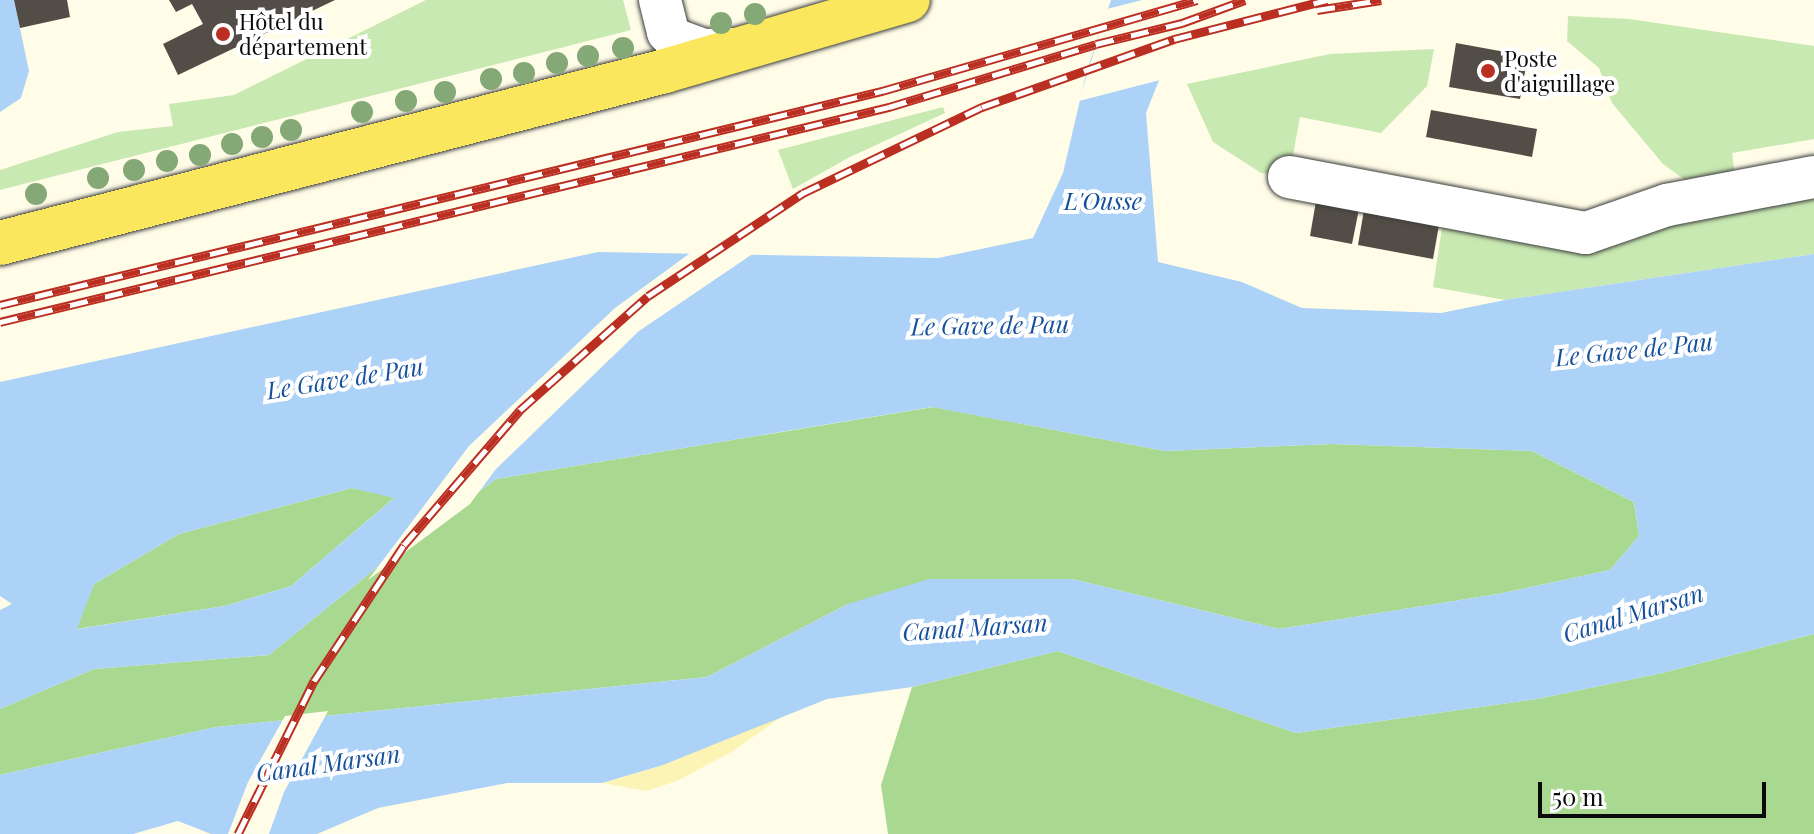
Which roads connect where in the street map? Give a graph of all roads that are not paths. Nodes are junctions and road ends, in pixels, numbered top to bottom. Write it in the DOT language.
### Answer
graph roads {
  1 [pos="647,0"];
  2 [pos="660,0"];
  3 [pos="908,0"];
  4 [pos="735,49"];
  5 [pos="665,71"];
  6 [pos="1289,177"];
  7 [pos="1814,177"];
  8 [pos="0,243"];
  1 -- 5 [label="lane"];
  2 -- 4 [label="lane"];
  3 -- 4 [label="main road"];
  4 -- 5 [label="main road"];
  5 -- 8 [label="main road"];
  6 -- 7 [label="lane"];
}
